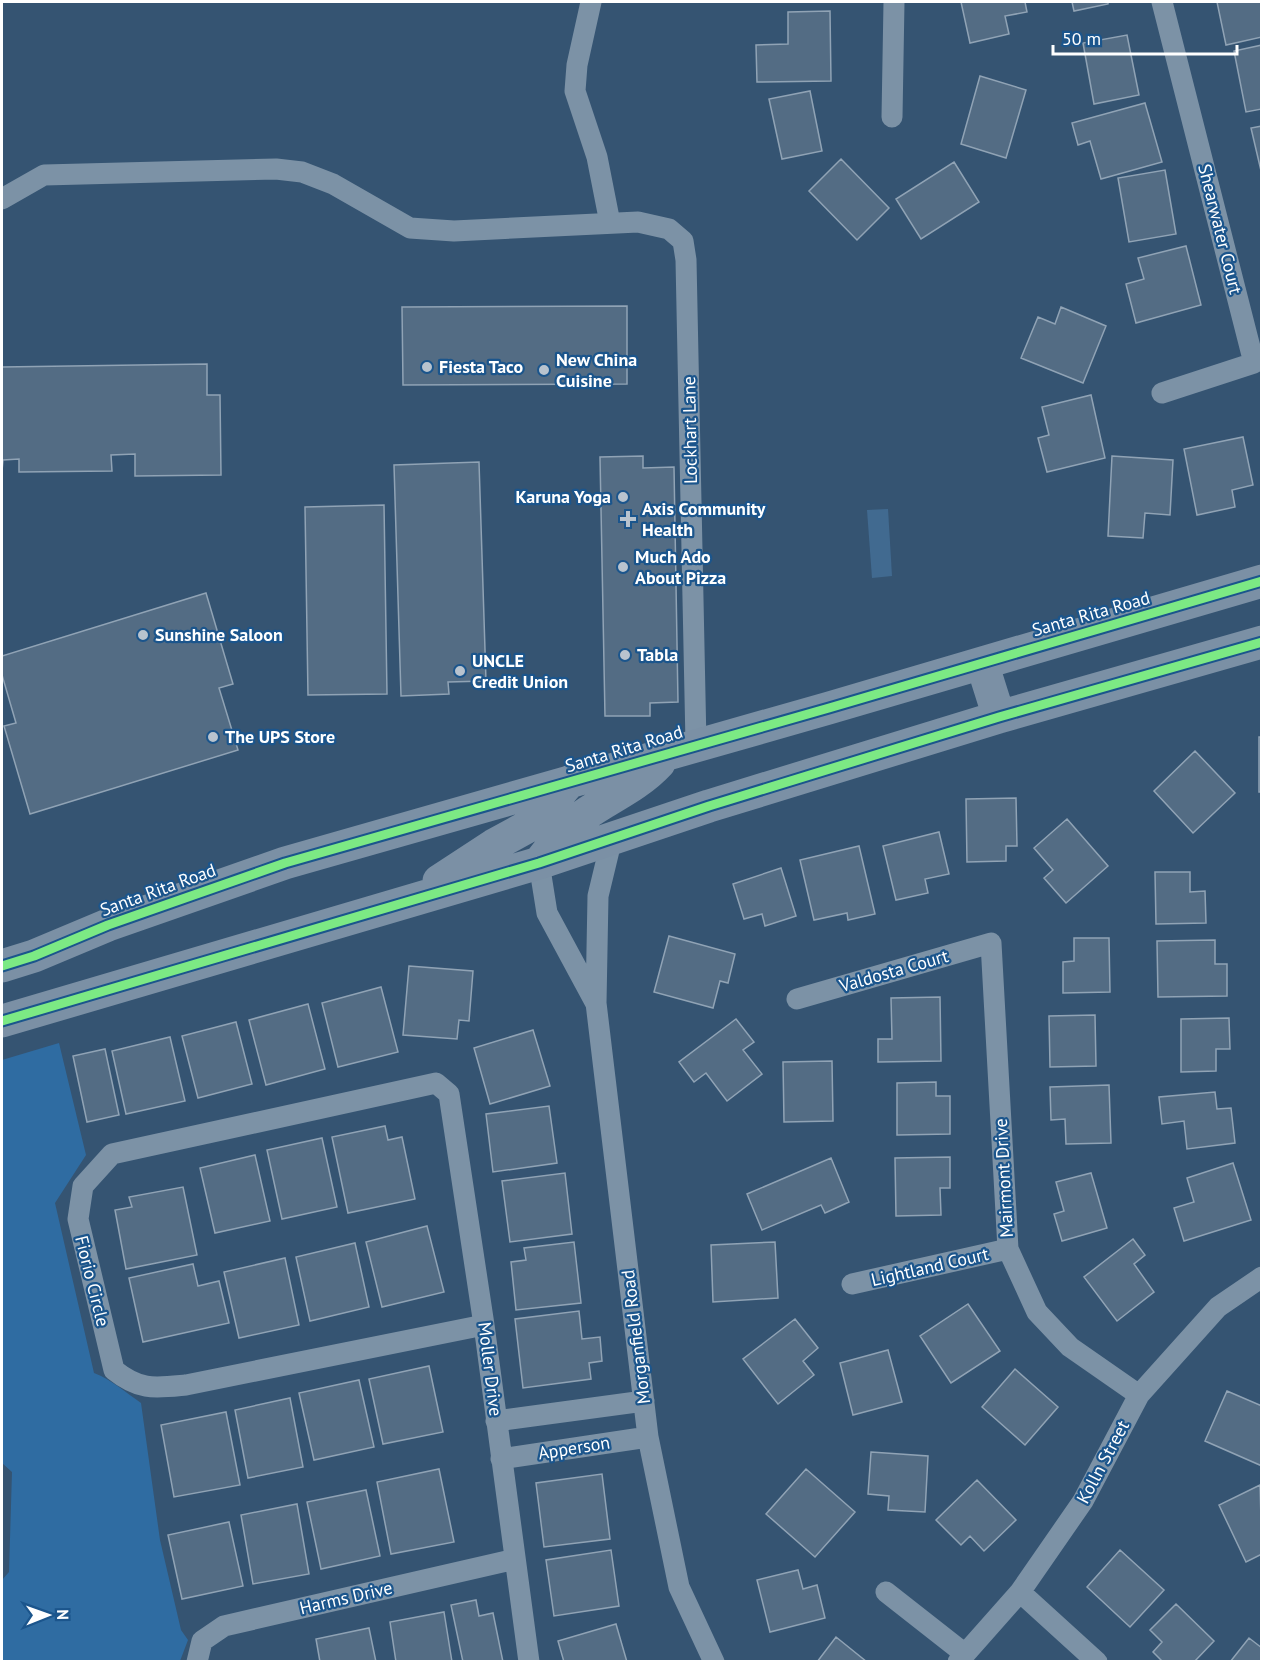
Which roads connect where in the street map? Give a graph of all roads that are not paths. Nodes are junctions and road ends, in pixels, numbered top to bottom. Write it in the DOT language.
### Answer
graph roads {
  1 [pos="591,2"];
  2 [pos="894,2"];
  3 [pos="1162,2"];
  4 [pos="892,117"];
  5 [pos="2,199"];
  6 [pos="610,223"];
  7 [pos="1162,393"];
  8 [pos="1262,581"];
  9 [pos="1262,642"];
  10 [pos="982,663"];
  11 [pos="999,717"];
  12 [pos="682,749"];
  13 [pos="569,782"];
  14 [pos="612,838"];
  15 [pos="540,862"];
  16 [pos="410,900"];
  17 [pos="991,942"];
  18 [pos="2,966"];
  19 [pos="797,999"];
  20 [pos="596,1003"];
  21 [pos="2,1021"];
  22 [pos="436,1083"];
  23 [pos="1008,1249"];
  24 [pos="1262,1277"];
  25 [pos="852,1284"];
  26 [pos="484,1325"];
  27 [pos="1139,1395"];
  28 [pos="644,1401"];
  29 [pos="496,1421"];
  30 [pos="648,1437"];
  31 [pos="501,1459"];
  32 [pos="515,1559"];
  33 [pos="886,1592"];
  34 [pos="1020,1592"];
  35 [pos="962,1658"];
  36 [pos="197,1662"];
  37 [pos="530,1662"];
  38 [pos="714,1662"];
  39 [pos="1097,1662"];
  1 -- 6 [label="street"];
  2 -- 4 [label="street"];
  3 -- 7 [label="street, Shearwater Court"];
  5 -- 6 [label="street"];
  6 -- 12 [label="street, Lockhart Lane"];
  8 -- 10 [label="main road, Santa Rita Road"];
  9 -- 11 [label="main road"];
  10 -- 11 [label="main road"];
  10 -- 12 [label="main road, Santa Rita Road"];
  11 -- 14 [label="main road"];
  12 -- 13 [label="main road, Santa Rita Road"];
  12 -- 15 [label="main road"];
  13 -- 16 [label="main road"];
  13 -- 18 [label="main road, Santa Rita Road"];
  14 -- 15 [label="main road"];
  14 -- 20 [label="street, Morganfield Road"];
  15 -- 16 [label="main road"];
  15 -- 20 [label="street, Morganfield Road"];
  16 -- 21 [label="main road"];
  17 -- 19 [label="street, Valdosta Court"];
  17 -- 23 [label="street, Mairmont Drive"];
  20 -- 28 [label="street, Morganfield Road"];
  22 -- 26 [label="street, Moller Drive"];
  22 -- 26 [label="street, Fiorio Circle"];
  23 -- 25 [label="street, Lightland Court"];
  23 -- 27 [label="street, Mairmont Drive"];
  24 -- 27 [label="street, Kolln Street"];
  26 -- 29 [label="street, Moller Drive"];
  27 -- 34 [label="street, Kolln Street"];
  28 -- 29 [label="street, Apperson"];
  28 -- 30 [label="street, Morganfield Road"];
  29 -- 31 [label="street, Moller Drive"];
  30 -- 31 [label="street, Apperson"];
  30 -- 38 [label="street, Morganfield Road"];
  31 -- 32 [label="street, Moller Drive"];
  32 -- 36 [label="street, Harms Drive"];
  32 -- 37 [label="street, Moller Drive"];
  33 -- 35 [label="street"];
  34 -- 35 [label="street, Kolln Street"];
  34 -- 39 [label="street"];
}
